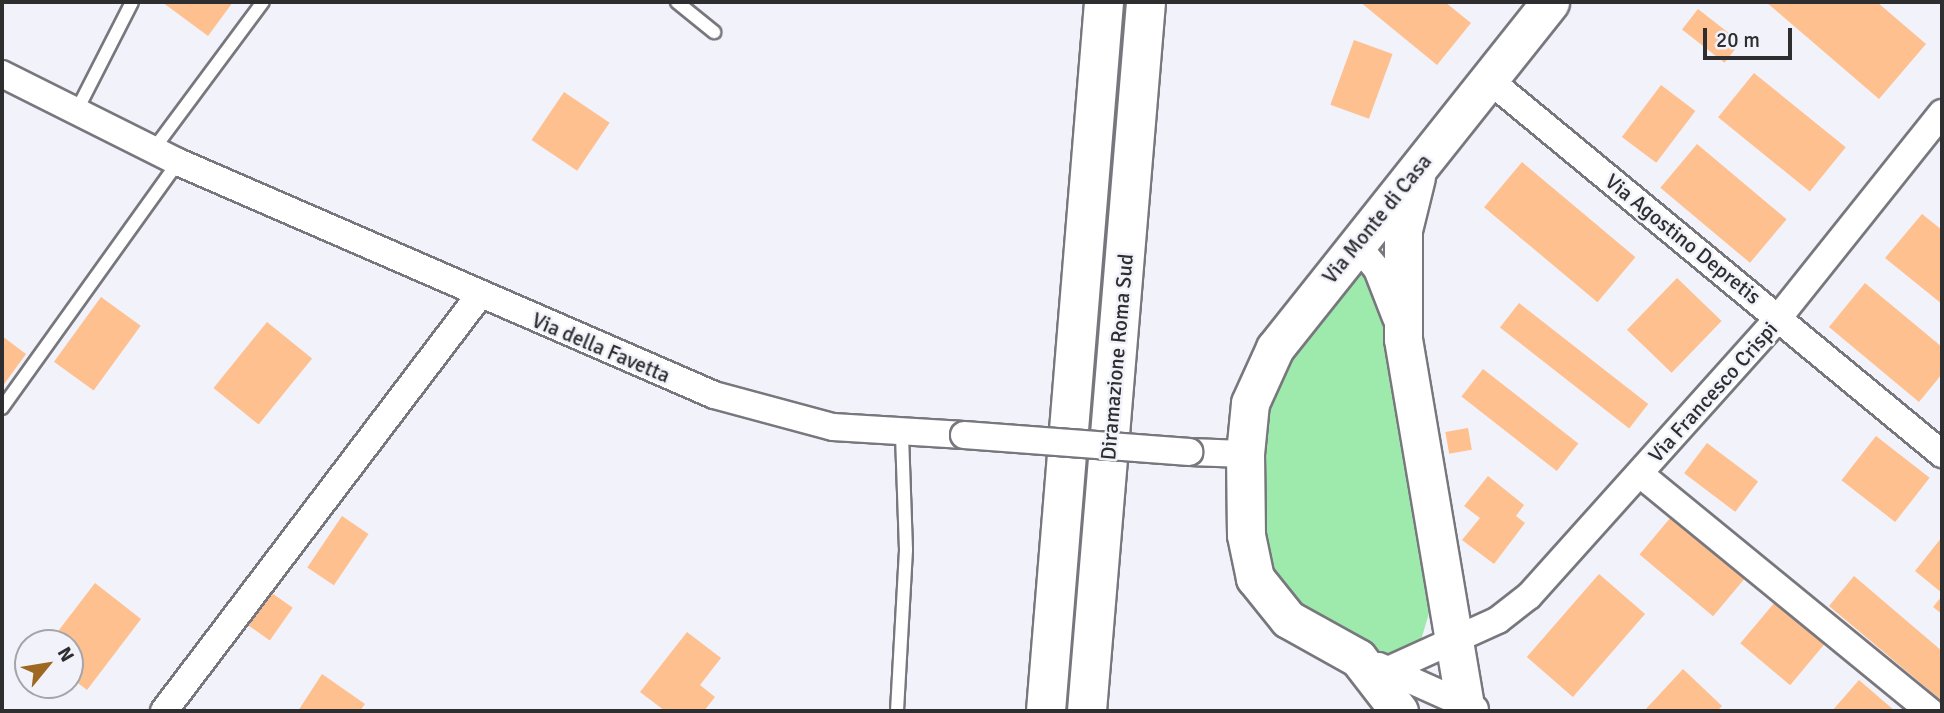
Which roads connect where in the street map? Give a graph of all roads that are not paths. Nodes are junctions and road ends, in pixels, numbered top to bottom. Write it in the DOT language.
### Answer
graph roads {
  1 [pos="132,2"];
  2 [pos="263,2"];
  3 [pos="677,2"];
  4 [pos="1104,2"];
  5 [pos="1146,2"];
  6 [pos="1550,2"];
  7 [pos="713,32"];
  8 [pos="2,74"];
  9 [pos="1488,79"];
  10 [pos="76,112"];
  11 [pos="1942,113"];
  12 [pos="153,150"];
  13 [pos="1424,160"];
  14 [pos="178,162"];
  15 [pos="1356,244"];
  16 [pos="479,296"];
  17 [pos="1779,317"];
  18 [pos="1404,339"];
  19 [pos="2,408"];
  20 [pos="902,434"];
  21 [pos="1245,454"];
  22 [pos="1942,454"];
  23 [pos="1640,474"];
  24 [pos="1456,640"];
  25 [pos="1373,664"];
  26 [pos="1458,706"];
  27 [pos="164,711"];
  28 [pos="897,711"];
  29 [pos="1046,711"];
  30 [pos="1087,711"];
  31 [pos="1399,711"];
  32 [pos="1930,711"];
  1 -- 10 [label="lane"];
  2 -- 12 [label="lane"];
  3 -- 7 [label="lane"];
  4 -- 29 [label="highway, Diramazione Roma Sud"];
  5 -- 30 [label="highway, Diramazione Roma Sud"];
  6 -- 9 [label="street, Via Monte di Casa"];
  8 -- 10 [label="street, Via della Favetta"];
  9 -- 13 [label="street, Via Monte di Casa"];
  9 -- 17 [label="street, Via Agostino Depretis"];
  10 -- 12 [label="street, Via della Favetta"];
  11 -- 17 [label="street, Via Francesco Crispi"];
  12 -- 14 [label="street, Via della Favetta"];
  13 -- 15 [label="street, Via Monte di Casa"];
  13 -- 18 [label="street"];
  14 -- 16 [label="street, Via della Favetta"];
  14 -- 19 [label="lane"];
  15 -- 18 [label="street"];
  15 -- 21 [label="street, Via Monte di Casa"];
  16 -- 20 [label="street, Via della Favetta"];
  16 -- 27 [label="street"];
  17 -- 22 [label="street, Via Agostino Depretis"];
  17 -- 23 [label="street, Via Francesco Crispi"];
  18 -- 24 [label="street"];
  20 -- 21 [label="street, Via della Favetta, bridge"];
  20 -- 28 [label="lane"];
  21 -- 25 [label="street, Via Monte di Casa"];
  23 -- 24 [label="street, Via Francesco Crispi"];
  23 -- 32 [label="street"];
  24 -- 25 [label="street, Via Francesco Crispi"];
  24 -- 26 [label="street"];
  25 -- 26 [label="street"];
  25 -- 31 [label="street"];
}
